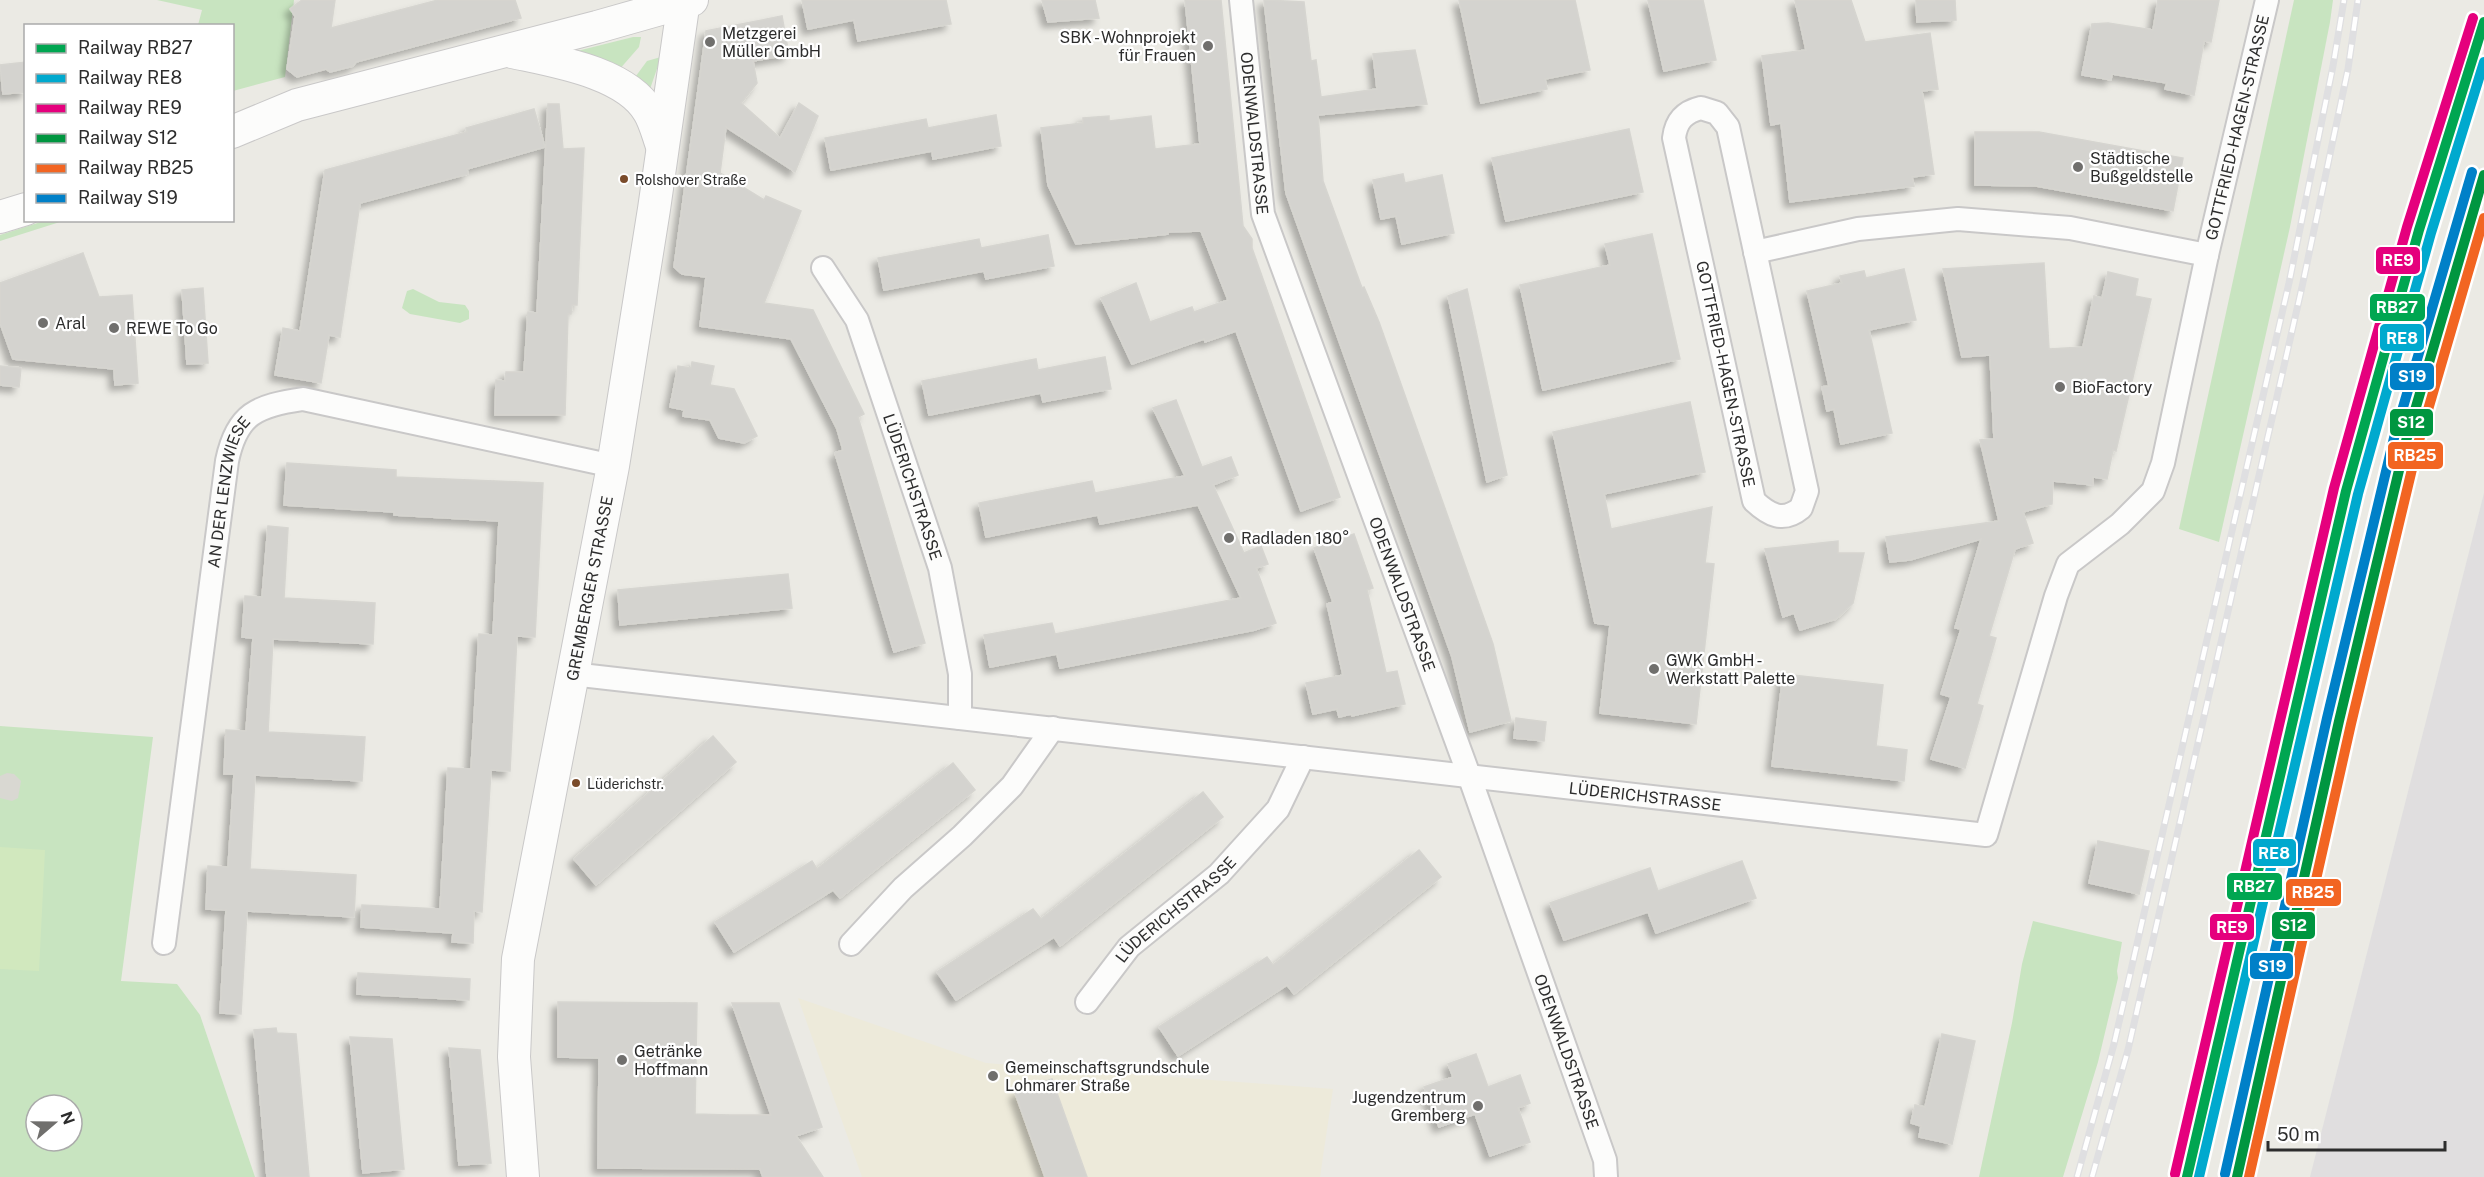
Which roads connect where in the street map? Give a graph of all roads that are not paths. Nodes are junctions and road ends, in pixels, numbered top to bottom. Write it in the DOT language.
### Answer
graph roads {
  1 [pos="1241,0"];
  2 [pos="2267,0"];
  3 [pos="686,1"];
  4 [pos="505,51"];
  5 [pos="234,131"];
  6 [pos="662,148"];
  7 [pos="24,210"];
  8 [pos="0,217"];
  9 [pos="1755,252"];
  10 [pos="2207,255"];
  11 [pos="823,268"];
  12 [pos="613,466"];
  13 [pos="572,674"];
  14 [pos="960,718"];
  15 [pos="1053,728"];
  16 [pos="1303,757"];
  17 [pos="1470,778"];
  18 [pos="1986,835"];
  19 [pos="164,943"];
  20 [pos="851,945"];
  21 [pos="1088,1002"];
  22 [pos="523,1177"];
  23 [pos="1606,1177"];
  1 -- 17 [label="street, ODENWALDSTRASSE"];
  2 -- 10 [label="street, GOTTFRIED-HAGEN-STRASSE"];
  3 -- 4 [label="street"];
  3 -- 6 [label="street, GREMBERGER STRASSE"];
  4 -- 5 [label="street"];
  4 -- 6 [label="street"];
  6 -- 12 [label="street, GREMBERGER STRASSE"];
  7 -- 8 [label="street"];
  9 -- 9 [label="street, GOTTFRIED-HAGEN-STRASSE"];
  9 -- 10 [label="street, GOTTFRIED-HAGEN-STRASSE"];
  10 -- 18 [label="street, GOTTFRIED-HAGEN-STRASSE"];
  11 -- 14 [label="street, LÜDERICHSTRASSE"];
  12 -- 13 [label="street, GREMBERGER STRASSE"];
  12 -- 19 [label="street, AN DER LENZWIESE"];
  13 -- 14 [label="street, LÜDERICHSTRASSE"];
  13 -- 22 [label="street, GREMBERGER STRASSE"];
  14 -- 15 [label="street, LÜDERICHSTRASSE"];
  15 -- 16 [label="street, LÜDERICHSTRASSE"];
  15 -- 20 [label="street"];
  16 -- 17 [label="street, LÜDERICHSTRASSE"];
  16 -- 21 [label="street, LÜDERICHSTRASSE"];
  17 -- 18 [label="street, LÜDERICHSTRASSE"];
  17 -- 23 [label="street, ODENWALDSTRASSE"];
}
